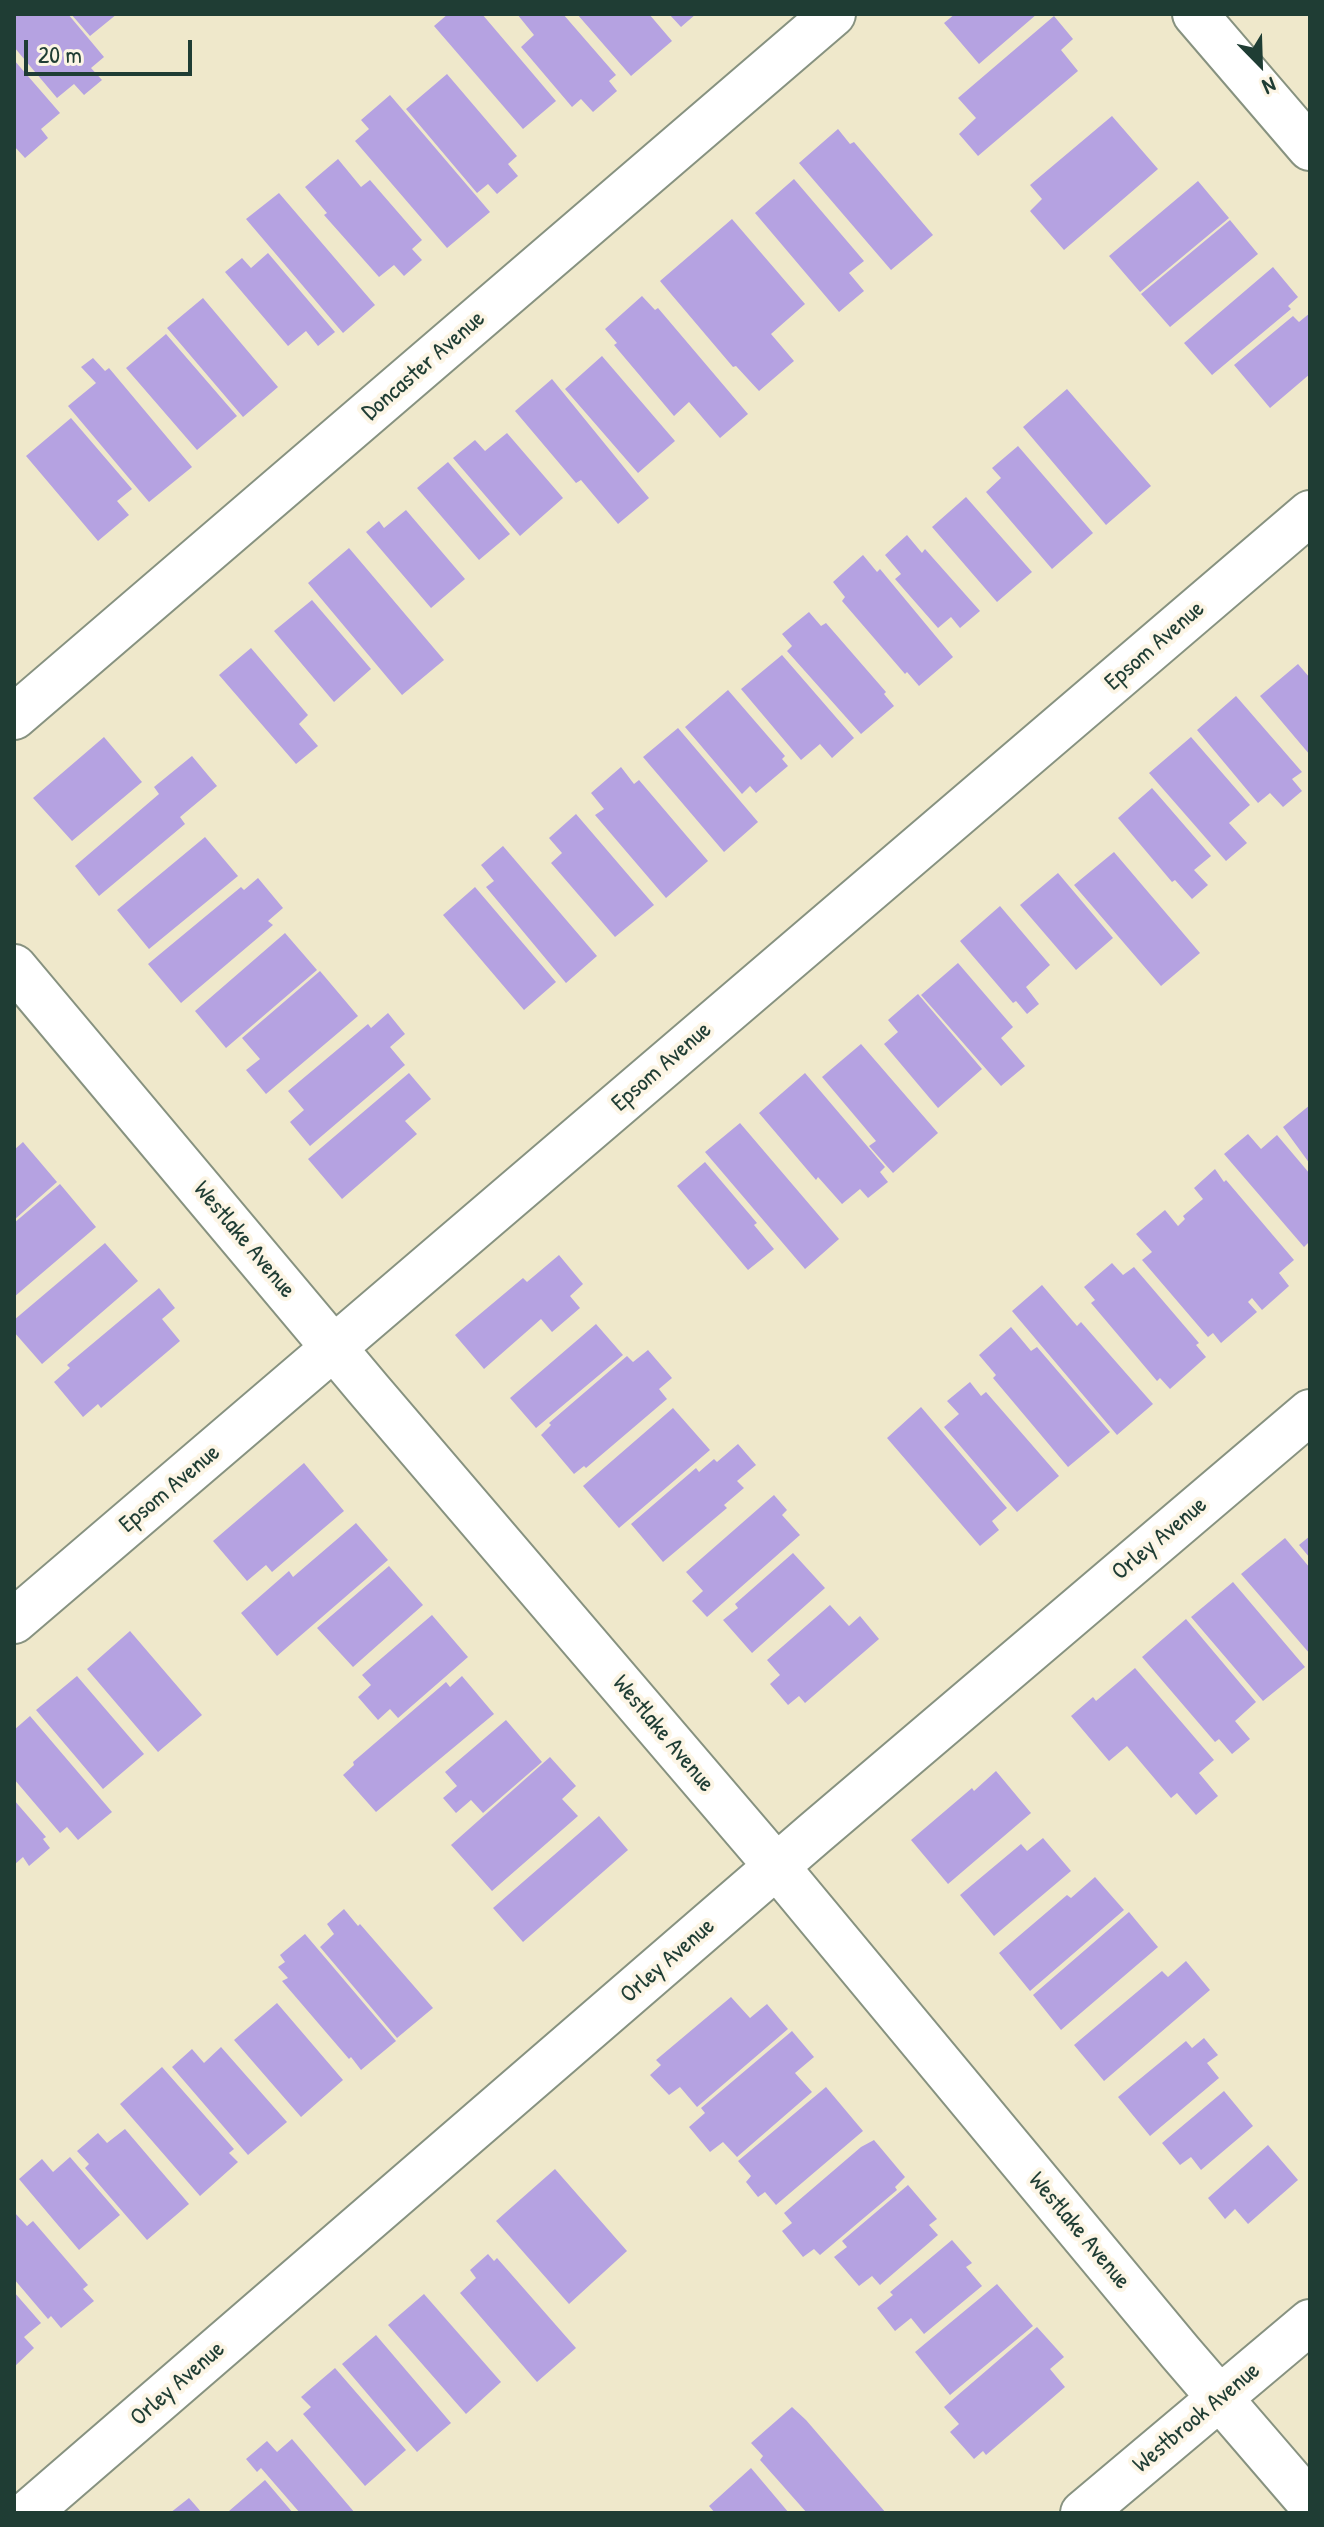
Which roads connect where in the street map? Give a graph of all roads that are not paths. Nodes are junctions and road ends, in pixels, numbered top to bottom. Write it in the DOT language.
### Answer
graph roads {
  1 [pos="833,14"];
  2 [pos="1195,14"];
  3 [pos="1310,148"];
  4 [pos="1310,513"];
  5 [pos="14,717"];
  6 [pos="14,967"];
  7 [pos="335,1347"];
  8 [pos="1310,1412"];
  9 [pos="14,1621"];
  10 [pos="777,1867"];
  11 [pos="1310,2322"];
  12 [pos="1220,2399"];
  13 [pos="1310,2503"];
  14 [pos="28,2513"];
  15 [pos="1083,2513"];
  1 -- 5 [label="street, Doncaster Avenue"];
  2 -- 3 [label="street"];
  4 -- 7 [label="street, Epsom Avenue"];
  6 -- 7 [label="street, Westlake Avenue"];
  7 -- 9 [label="street, Epsom Avenue"];
  7 -- 10 [label="street, Westlake Avenue"];
  8 -- 10 [label="street, Orley Avenue"];
  10 -- 12 [label="street, Westlake Avenue"];
  10 -- 14 [label="street, Orley Avenue"];
  11 -- 12 [label="street, Westbrook Avenue"];
  12 -- 13 [label="street, Westlake Avenue"];
  12 -- 15 [label="street, Westbrook Avenue"];
}
